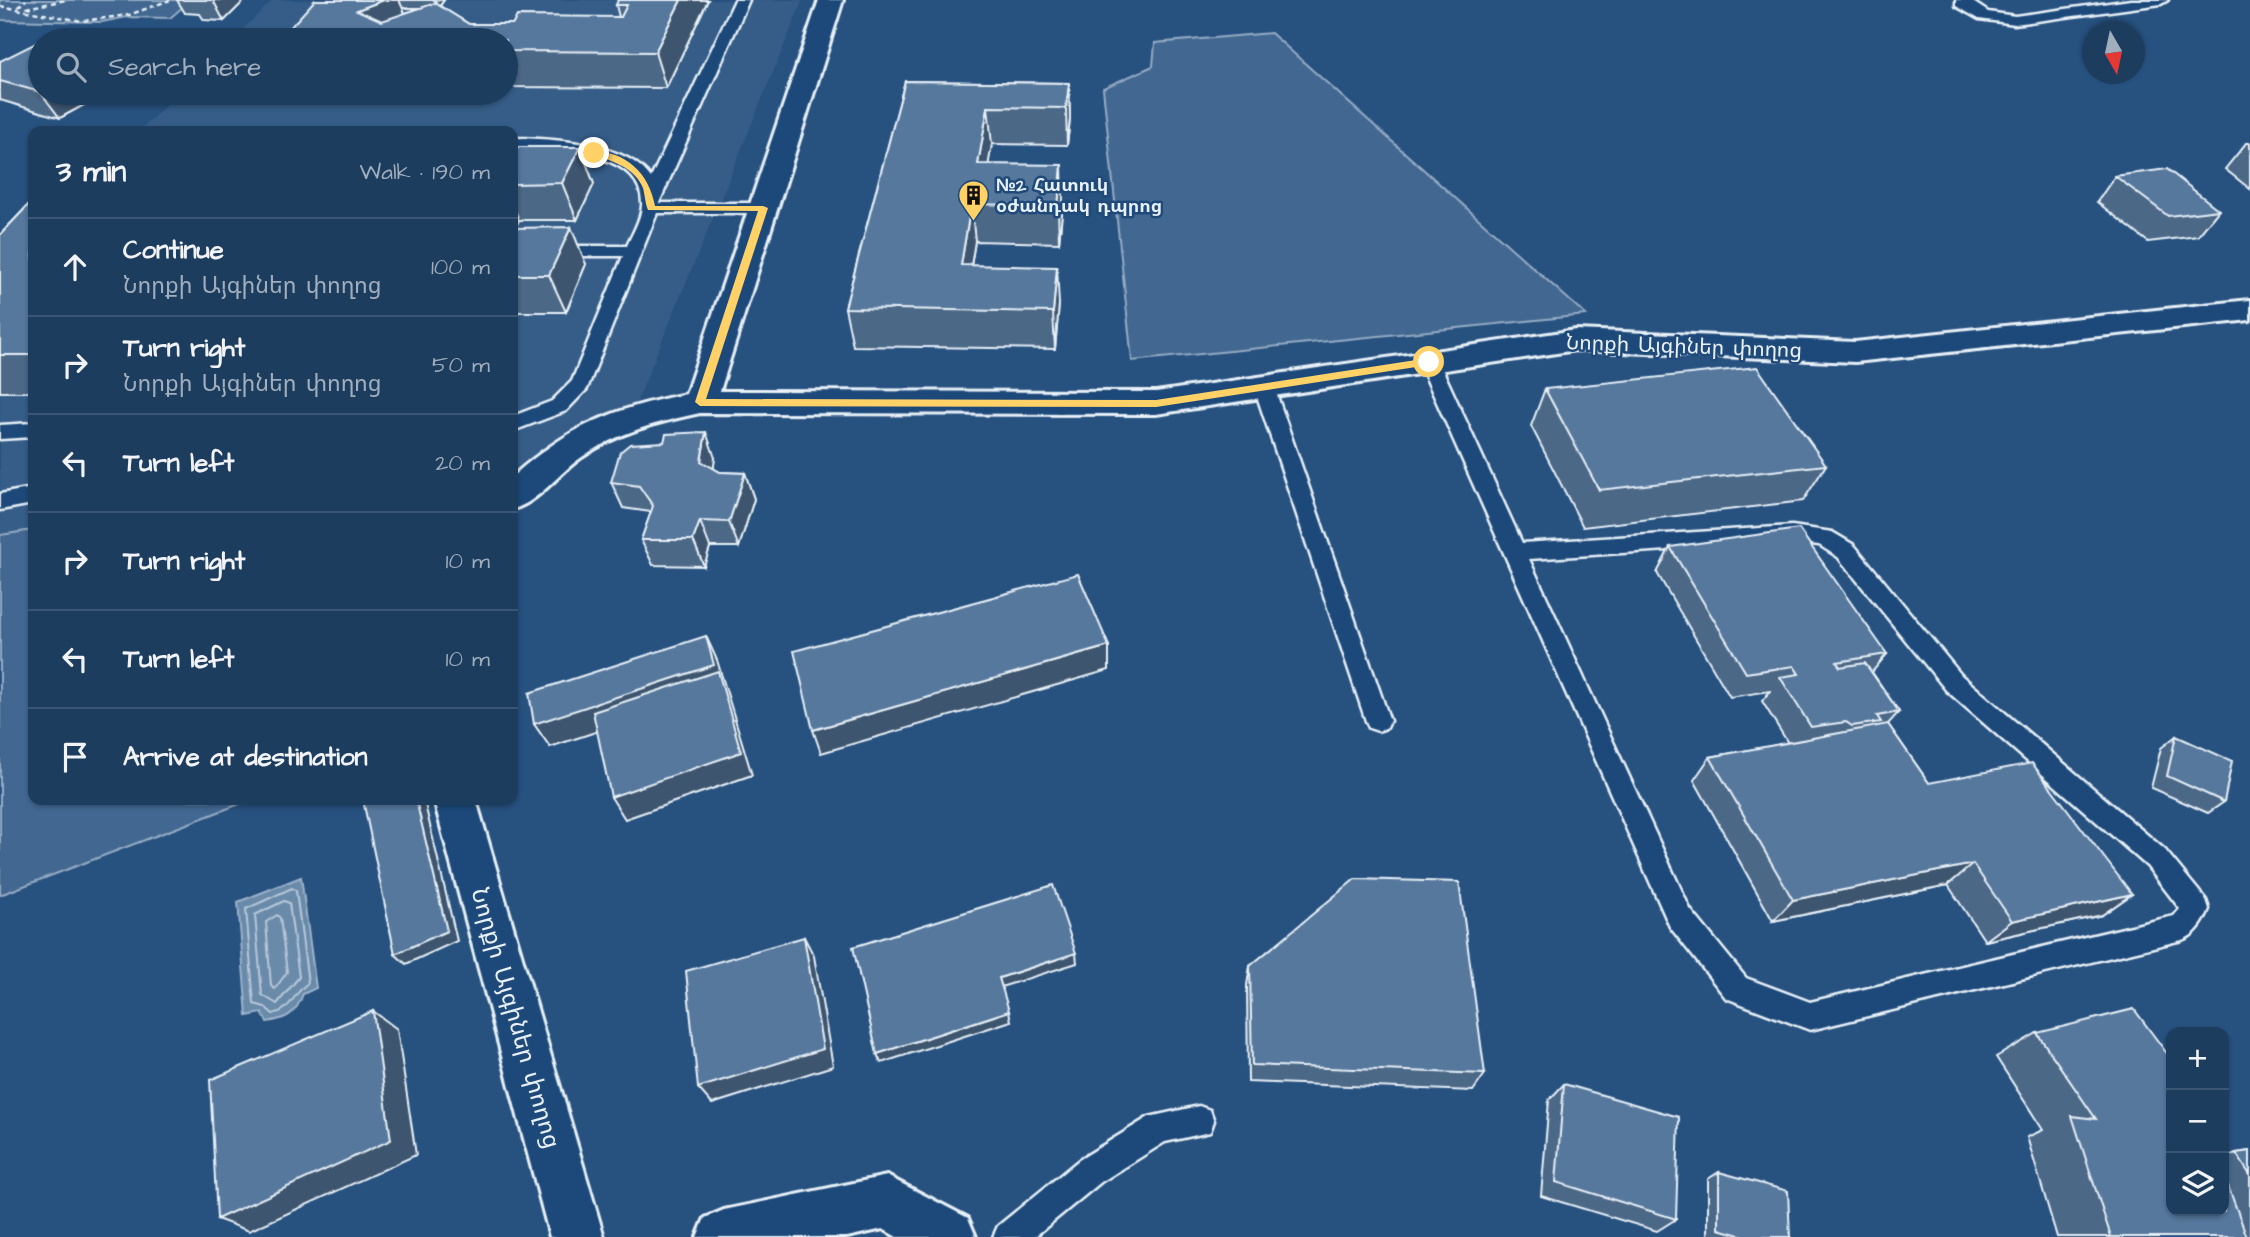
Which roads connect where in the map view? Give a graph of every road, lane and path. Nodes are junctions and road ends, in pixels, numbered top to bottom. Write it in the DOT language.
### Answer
graph roads {
  1 [pos="26,0"];
  2 [pos="66,0"];
  3 [pos="170,0"];
  4 [pos="742,0"];
  5 [pos="831,0"];
  6 [pos="1963,0"];
  7 [pos="2161,0"];
  8 [pos="0,6"];
  9 [pos="20,8"];
  10 [pos="518,144"];
  11 [pos="650,204"];
  12 [pos="763,208"];
  13 [pos="532,251"];
  14 [pos="632,251"];
  15 [pos="2250,310"];
  16 [pos="1429,362"];
  17 [pos="1264,387"];
  18 [pos="700,402"];
  19 [pos="559,406"];
  20 [pos="518,422"];
  21 [pos="28,430"];
  22 [pos="0,432"];
  23 [pos="518,439"];
  24 [pos="518,492"];
  25 [pos="28,497"];
  26 [pos="0,502"];
  27 [pos="1514,552"];
  28 [pos="1378,721"];
  29 [pos="456,805"];
  30 [pos="1199,1121"];
  31 [pos="576,1237"];
  32 [pos="724,1237"];
  33 [pos="949,1237"];
  34 [pos="1009,1237"];
  1 -- 9 [label="path"];
  2 -- 9 [label="path"];
  3 -- 9 [label="path"];
  4 -- 11 [label="lane"];
  5 -- 12 [label="street"];
  6 -- 7 [label="lane"];
  8 -- 9 [label="path"];
  10 -- 11 [label="lane"];
  11 -- 12 [label="lane"];
  11 -- 14 [label="lane"];
  12 -- 18 [label="street"];
  13 -- 14 [label="lane"];
  14 -- 19 [label="lane"];
  15 -- 16 [label="street, Նորքի Այգիներ փողոց"];
  16 -- 17 [label="street, Նորքի Այգիներ փողոց"];
  16 -- 27 [label="lane"];
  17 -- 18 [label="street, Նորքի Այգիներ փողոց"];
  17 -- 28 [label="lane"];
  18 -- 24 [label="street, Նորքի Այգիներ փողոց"];
  19 -- 20 [label="lane"];
  19 -- 23 [label="lane"];
  21 -- 22 [label="lane"];
  25 -- 26 [label="lane"];
  27 -- 27 [label="lane"];
  29 -- 31 [label="street, Նորքի Այգիներ փողոց"];
  30 -- 34 [label="lane"];
  32 -- 33 [label="street"];
}
